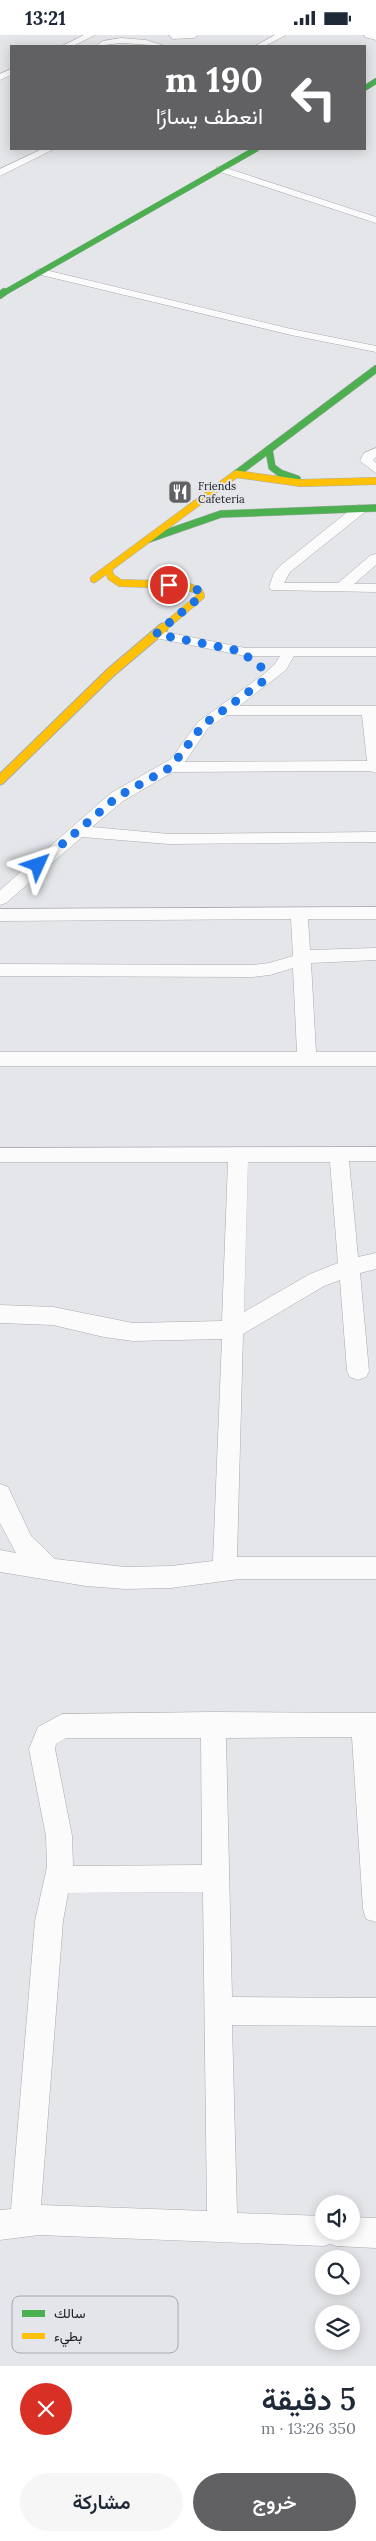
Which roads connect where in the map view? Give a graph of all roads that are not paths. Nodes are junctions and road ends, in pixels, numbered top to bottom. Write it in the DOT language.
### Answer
graph roads {
  1 [pos="91,35"];
  2 [pos="194,35"];
  3 [pos="282,35"];
  4 [pos="368,35"];
  5 [pos="173,36"];
  6 [pos="376,37"];
  7 [pos="68,45"];
  8 [pos="102,45"];
  9 [pos="152,45"];
  10 [pos="261,45"];
  11 [pos="47,150"];
  12 [pos="254,150"];
  13 [pos="220,169"];
  14 [pos="0,173"];
  15 [pos="376,220"];
  16 [pos="41,272"];
  17 [pos="0,295"];
  18 [pos="376,349"];
  19 [pos="376,369"];
  20 [pos="269,450"];
  21 [pos="376,452"];
  22 [pos="376,469"];
  23 [pos="234,475"];
  24 [pos="376,481"];
  25 [pos="376,486"];
  26 [pos="376,490"];
  27 [pos="320,495"];
  28 [pos="223,498"];
  29 [pos="376,508"];
  30 [pos="360,509"];
  31 [pos="188,511"];
  32 [pos="149,539"];
  33 [pos="376,558"];
  34 [pos="108,569"];
  35 [pos="138,585"];
  36 [pos="342,587"];
  37 [pos="376,588"];
  38 [pos="156,634"];
  39 [pos="240,651"];
  40 [pos="376,652"];
  41 [pos="289,653"];
  42 [pos="262,682"];
  43 [pos="222,710"];
  44 [pos="373,711"];
  45 [pos="171,767"];
  46 [pos="376,767"];
  47 [pos="0,780"];
  48 [pos="76,831"];
  49 [pos="376,837"];
  50 [pos="0,899"];
  51 [pos="376,913"];
  52 [pos="299,914"];
  53 [pos="0,915"];
  54 [pos="376,954"];
  55 [pos="302,958"];
  56 [pos="0,970"];
  57 [pos="0,1059"];
  58 [pos="307,1059"];
  59 [pos="376,1059"];
  60 [pos="376,1154"];
  61 [pos="0,1155"];
  62 [pos="238,1155"];
  63 [pos="339,1155"];
  64 [pos="376,1261"];
  65 [pos="349,1267"];
  66 [pos="0,1314"];
  67 [pos="231,1330"];
  68 [pos="358,1371"];
  69 [pos="0,1494"];
  70 [pos="0,1561"];
  71 [pos="48,1568"];
  72 [pos="376,1568"];
  73 [pos="225,1569"];
  74 [pos="213,1724"];
  75 [pos="370,1725"];
  76 [pos="216,1878"];
  77 [pos="58,1880"];
  78 [pos="376,1909"];
  79 [pos="218,2011"];
  80 [pos="376,2012"];
  81 [pos="13,2223"];
  82 [pos="222,2227"];
  83 [pos="315,2231"];
  84 [pos="360,2232"];
  85 [pos="376,2233"];
  1 -- 7 [label="street"];
  2 -- 5 [label="street"];
  3 -- 10 [label="street"];
  4 -- 6 [label="street"];
  8 -- 9 [label="street"];
  11 -- 14 [label="street"];
  12 -- 13 [label="main road"];
  13 -- 15 [label="street"];
  13 -- 16 [label="main road"];
  16 -- 17 [label="main road"];
  16 -- 18 [label="street"];
  19 -- 20 [label="main road"];
  20 -- 23 [label="main road"];
  20 -- 24 [label="main road"];
  21 -- 22 [label="street"];
  23 -- 24 [label="main road"];
  23 -- 27 [label="main road"];
  23 -- 31 [label="main road"];
  25 -- 26 [label="main road"];
  28 -- 31 [label="main road"];
  29 -- 30 [label="main road"];
  30 -- 32 [label="main road"];
  30 -- 36 [label="street"];
  31 -- 32 [label="main road"];
  32 -- 34 [label="main road"];
  33 -- 36 [label="street"];
  34 -- 35 [label="main road"];
  34 -- 35 [label="main road"];
  35 -- 38 [label="main road"];
  36 -- 37 [label="street"];
  38 -- 39 [label="street"];
  38 -- 47 [label="main road"];
  39 -- 41 [label="street"];
  39 -- 42 [label="street"];
  40 -- 41 [label="street"];
  41 -- 42 [label="street"];
  42 -- 43 [label="street"];
  43 -- 44 [label="street"];
  43 -- 45 [label="street"];
  44 -- 46 [label="street"];
  45 -- 46 [label="street"];
  45 -- 48 [label="street"];
  48 -- 49 [label="street"];
  48 -- 50 [label="street"];
  51 -- 52 [label="street"];
  52 -- 53 [label="street"];
  52 -- 55 [label="street"];
  54 -- 55 [label="street"];
  55 -- 56 [label="street"];
  55 -- 58 [label="street"];
  57 -- 58 [label="street"];
  58 -- 59 [label="street"];
  60 -- 63 [label="street"];
  61 -- 62 [label="street"];
  62 -- 63 [label="street"];
  62 -- 67 [label="street"];
  63 -- 65 [label="street"];
  64 -- 65 [label="street"];
  65 -- 67 [label="street"];
  65 -- 68 [label="street"];
  66 -- 67 [label="street"];
  67 -- 73 [label="street"];
  69 -- 71 [label="street"];
  70 -- 71 [label="street"];
  71 -- 73 [label="street"];
  72 -- 73 [label="street"];
  74 -- 75 [label="street"];
  74 -- 76 [label="street"];
  74 -- 77 [label="street"];
  75 -- 78 [label="street"];
  76 -- 77 [label="street"];
  76 -- 79 [label="street"];
  77 -- 81 [label="street"];
  79 -- 80 [label="street"];
  79 -- 82 [label="street"];
  81 -- 82 [label="street"];
  82 -- 83 [label="street"];
  84 -- 85 [label="street"];
}
